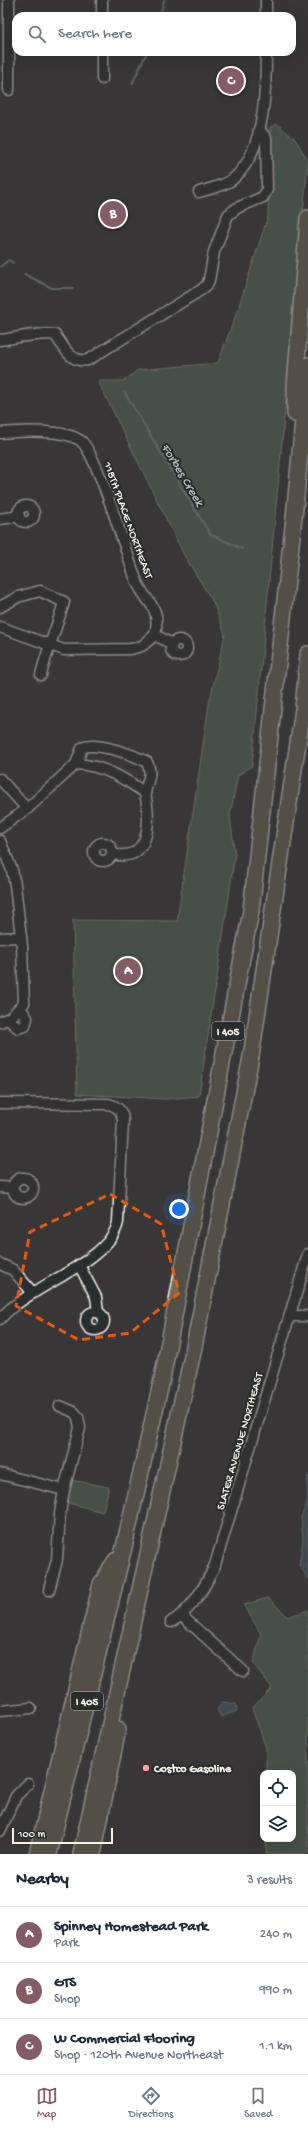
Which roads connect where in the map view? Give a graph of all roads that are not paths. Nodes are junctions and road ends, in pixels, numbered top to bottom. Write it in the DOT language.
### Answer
graph roads {
  1 [pos="9,0"];
  2 [pos="102,0"];
  3 [pos="266,0"];
  4 [pos="102,12"];
  5 [pos="266,12"];
  6 [pos="102,56"];
  7 [pos="266,56"];
  8 [pos="102,79"];
  9 [pos="9,90"];
  10 [pos="259,129"];
  11 [pos="199,192"];
  12 [pos="308,218"];
  13 [pos="0,340"];
  14 [pos="308,365"];
  15 [pos="0,433"];
  16 [pos="295,508"];
  17 [pos="19,516"];
  18 [pos="0,519"];
  19 [pos="0,607"];
  20 [pos="0,627"];
  21 [pos="155,635"];
  22 [pos="172,644"];
  23 [pos="49,645"];
  24 [pos="308,654"];
  25 [pos="41,675"];
  26 [pos="76,764"];
  27 [pos="0,779"];
  28 [pos="145,793"];
  29 [pos="27,810"];
  30 [pos="0,828"];
  31 [pos="0,841"];
  32 [pos="112,854"];
  33 [pos="21,937"];
  34 [pos="0,938"];
  35 [pos="11,1016"];
  36 [pos="0,1104"];
  37 [pos="0,1187"];
  38 [pos="13,1188"];
  39 [pos="308,1254"];
  40 [pos="0,1264"];
  41 [pos="79,1265"];
  42 [pos="33,1294"];
  43 [pos="98,1312"];
  44 [pos="290,1316"];
  45 [pos="308,1316"];
  46 [pos="0,1319"];
  47 [pos="60,1406"];
  48 [pos="0,1474"];
  49 [pos="64,1490"];
  50 [pos="124,1547"];
  51 [pos="49,1590"];
  52 [pos="182,1616"];
  53 [pos="171,1622"];
  54 [pos="243,1671"];
  55 [pos="121,1678"];
  56 [pos="31,1708"];
  57 [pos="0,1710"];
  58 [pos="28,1784"];
  59 [pos="0,1831"];
  60 [pos="37,1854"];
  61 [pos="50,1854"];
  62 [pos="81,1854"];
  63 [pos="93,1854"];
  1 -- 9 [label="street"];
  2 -- 4 [label="street"];
  3 -- 5 [label="street"];
  6 -- 8 [label="street"];
  7 -- 10 [label="street"];
  10 -- 11 [label="street"];
  10 -- 13 [label="street"];
  12 -- 16 [label="highway"];
  14 -- 16 [label="highway, I 405"];
  15 -- 21 [label="street, 118TH PLACE NORTHEAST"];
  16 -- 50 [label="highway, I 405"];
  17 -- 18 [label="street"];
  19 -- 23 [label="street"];
  20 -- 23 [label="street"];
  21 -- 22 [label="street"];
  21 -- 23 [label="street"];
  23 -- 25 [label="street"];
  24 -- 55 [label="highway, I 405"];
  26 -- 28 [label="street"];
  26 -- 28 [label="street"];
  26 -- 29 [label="street"];
  27 -- 29 [label="street"];
  28 -- 32 [label="street"];
  29 -- 30 [label="street"];
  31 -- 33 [label="street"];
  33 -- 34 [label="street"];
  33 -- 35 [label="street"];
  35 -- 35 [label="street"];
  36 -- 41 [label="street"];
  37 -- 38 [label="street"];
  39 -- 44 [label="street, SLATER AVENUE NORTHEAST"];
  40 -- 42 [label="street"];
  41 -- 42 [label="street"];
  41 -- 43 [label="street"];
  42 -- 46 [label="street"];
  44 -- 45 [label="street"];
  44 -- 52 [label="street, SLATER AVENUE NORTHEAST"];
  47 -- 49 [label="street"];
  48 -- 49 [label="street"];
  49 -- 51 [label="street"];
  50 -- 60 [label="highway"];
  50 -- 61 [label="highway, I 405"];
  52 -- 53 [label="street, SLATER AVENUE NORTHEAST"];
  52 -- 54 [label="street"];
  55 -- 62 [label="highway, I 405"];
  55 -- 63 [label="highway"];
  56 -- 57 [label="street"];
  58 -- 59 [label="street"];
}
